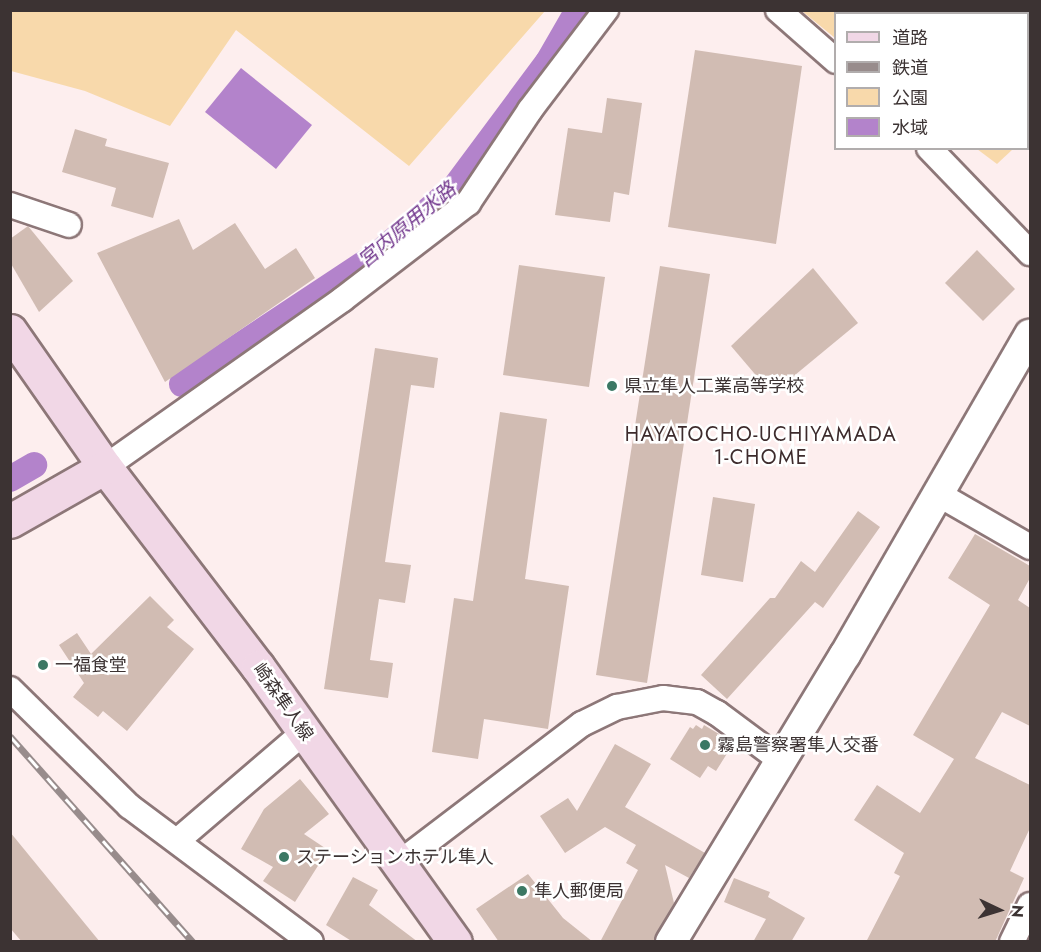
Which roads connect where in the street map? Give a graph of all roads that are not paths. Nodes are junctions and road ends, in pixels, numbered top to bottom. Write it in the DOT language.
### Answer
graph roads {
  1 [pos="606,10"];
  2 [pos="778,10"];
  3 [pos="834,59"];
  4 [pos="931,150"];
  5 [pos="10,205"];
  6 [pos="69,225"];
  7 [pos="1030,253"];
  8 [pos="10,331"];
  9 [pos="1030,334"];
  10 [pos="105,467"];
  11 [pos="938,495"];
  12 [pos="10,521"];
  13 [pos="1030,547"];
  14 [pos="10,689"];
  15 [pos="304,732"];
  16 [pos="779,759"];
  17 [pos="177,842"];
  18 [pos="398,864"];
  19 [pos="1030,906"];
  20 [pos="311,942"];
  21 [pos="454,942"];
  22 [pos="671,942"];
  23 [pos="1012,942"];
  1 -- 10 [label="street"];
  2 -- 3 [label="street"];
  4 -- 7 [label="street"];
  5 -- 6 [label="street"];
  8 -- 10 [label="main road, 崎森隼人線"];
  9 -- 11 [label="street"];
  10 -- 12 [label="main road"];
  10 -- 15 [label="main road, 崎森隼人線"];
  11 -- 13 [label="street"];
  11 -- 16 [label="street"];
  14 -- 17 [label="street"];
  15 -- 17 [label="street"];
  15 -- 18 [label="main road, 崎森隼人線"];
  16 -- 18 [label="street"];
  16 -- 22 [label="street"];
  17 -- 20 [label="street"];
  18 -- 21 [label="main road, 崎森隼人線"];
  19 -- 23 [label="street"];
}
